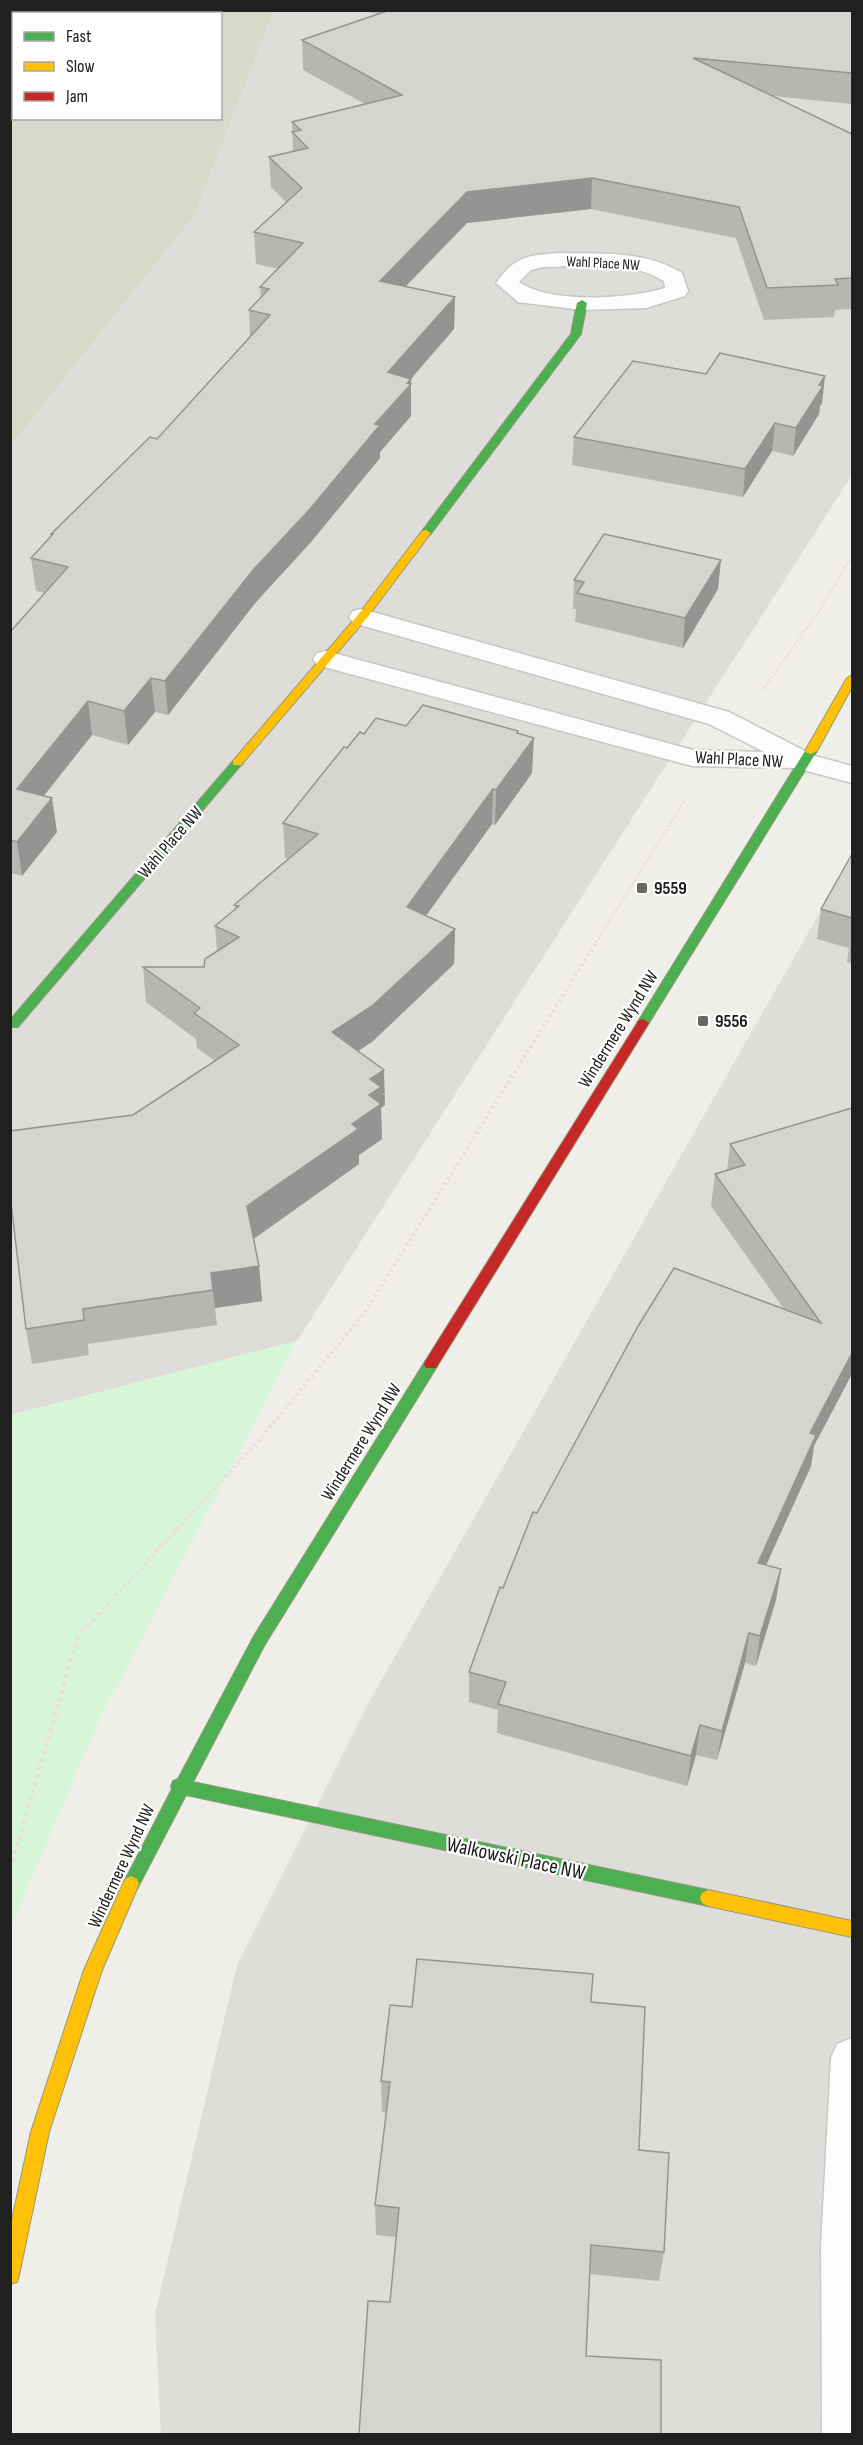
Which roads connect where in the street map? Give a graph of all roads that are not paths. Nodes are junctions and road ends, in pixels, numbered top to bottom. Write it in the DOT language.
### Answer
graph roads {
  1 [pos="582,303"];
  2 [pos="362,617"];
  3 [pos="326,659"];
  4 [pos="852,678"];
  5 [pos="805,762"];
  6 [pos="852,775"];
  7 [pos="14,1024"];
  8 [pos="179,1786"];
  9 [pos="852,1929"];
  10 [pos="852,2058"];
  11 [pos="10,2275"];
  12 [pos="845,2434"];
  1 -- 1 [label="street, Wahl Place NW"];
  1 -- 2 [label="street, Wahl Place NW"];
  2 -- 3 [label="street, Wahl Place NW"];
  2 -- 5 [label="street, Wahl Place NW"];
  3 -- 5 [label="street, Wahl Place NW"];
  3 -- 7 [label="street, Wahl Place NW"];
  4 -- 5 [label="street, Windermere Wynd NW"];
  5 -- 6 [label="street"];
  5 -- 8 [label="street, Windermere Wynd NW"];
  8 -- 9 [label="street, Walkowski Place NW"];
  8 -- 11 [label="street, Windermere Wynd NW"];
  10 -- 12 [label="street"];
}
